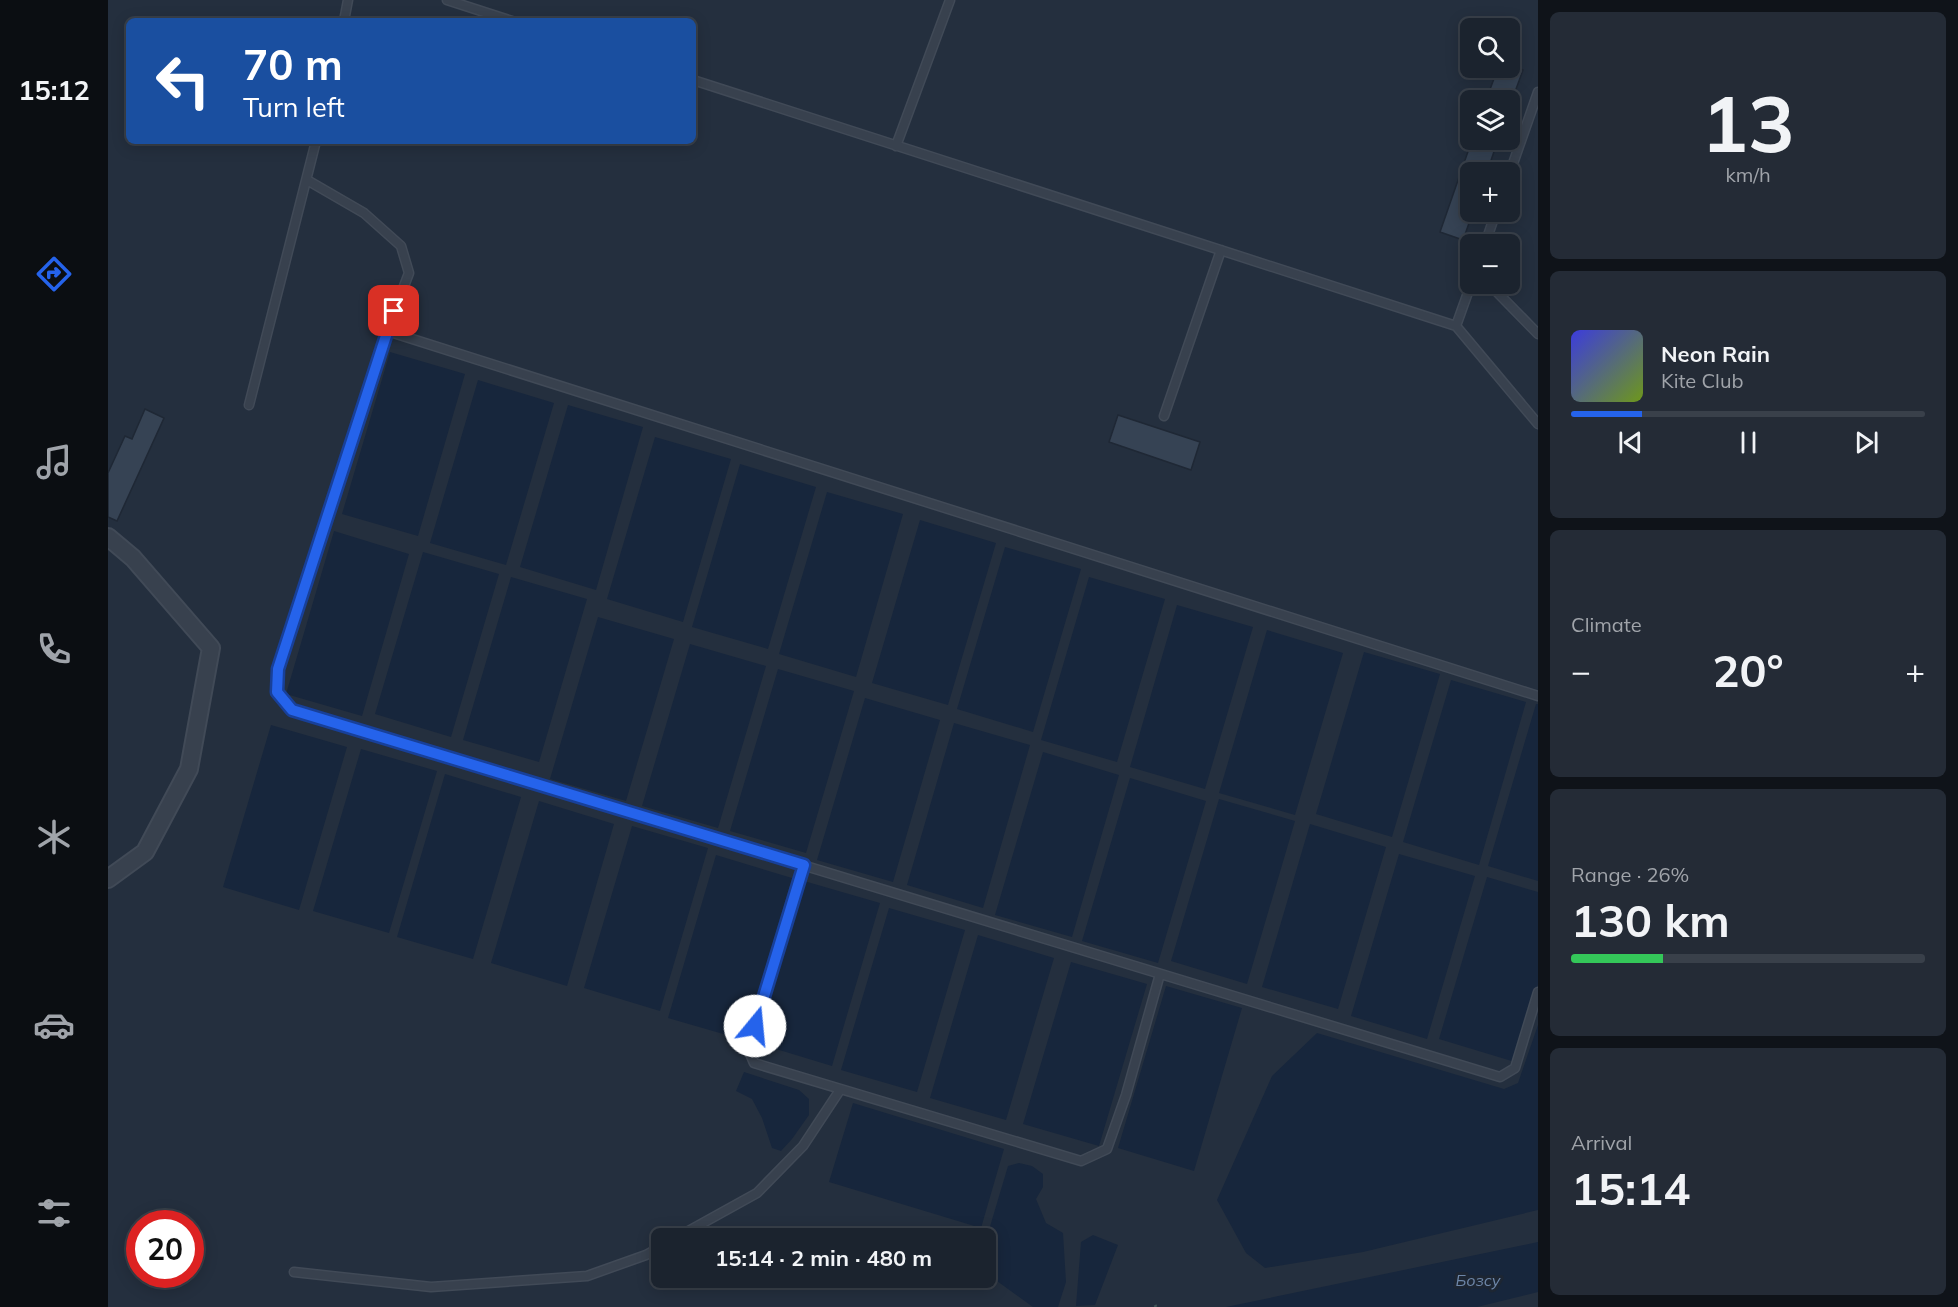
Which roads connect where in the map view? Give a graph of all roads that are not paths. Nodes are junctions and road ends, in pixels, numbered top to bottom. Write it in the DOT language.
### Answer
graph roads {
  1 [pos="348,0"];
  2 [pos="447,0"];
  3 [pos="950,0"];
  4 [pos="345,18"];
  5 [pos="503,18"];
  6 [pos="696,81"];
  7 [pos="1538,92"];
  8 [pos="315,144"];
  9 [pos="896,146"];
  10 [pos="1514,162"];
  11 [pos="307,180"];
  12 [pos="1221,250"];
  13 [pos="1467,294"];
  14 [pos="1499,294"];
  15 [pos="1456,326"];
  16 [pos="387,331"];
  17 [pos="1538,334"];
  18 [pos="249,405"];
  19 [pos="1164,416"];
  20 [pos="1538,424"];
  21 [pos="108,537"];
  22 [pos="1538,696"];
  23 [pos="804,865"];
  24 [pos="108,879"];
  25 [pos="1160,974"];
  26 [pos="1538,992"];
  27 [pos="840,1090"];
  28 [pos="694,1228"];
  29 [pos="651,1252"];
  30 [pos="294,1272"];
  1 -- 4 [label="lane"];
  2 -- 5 [label="lane"];
  3 -- 9 [label="lane"];
  6 -- 9 [label="lane"];
  7 -- 10 [label="lane"];
  8 -- 11 [label="lane"];
  9 -- 12 [label="lane"];
  11 -- 16 [label="lane"];
  11 -- 18 [label="lane"];
  12 -- 15 [label="lane"];
  12 -- 19 [label="lane"];
  13 -- 15 [label="lane"];
  14 -- 17 [label="lane"];
  15 -- 20 [label="lane"];
  16 -- 22 [label="lane"];
  16 -- 23 [label="lane"];
  21 -- 24 [label="street"];
  23 -- 25 [label="lane"];
  23 -- 27 [label="lane"];
  25 -- 26 [label="lane"];
  25 -- 27 [label="lane"];
  27 -- 28 [label="lane"];
  29 -- 30 [label="lane"];
}
